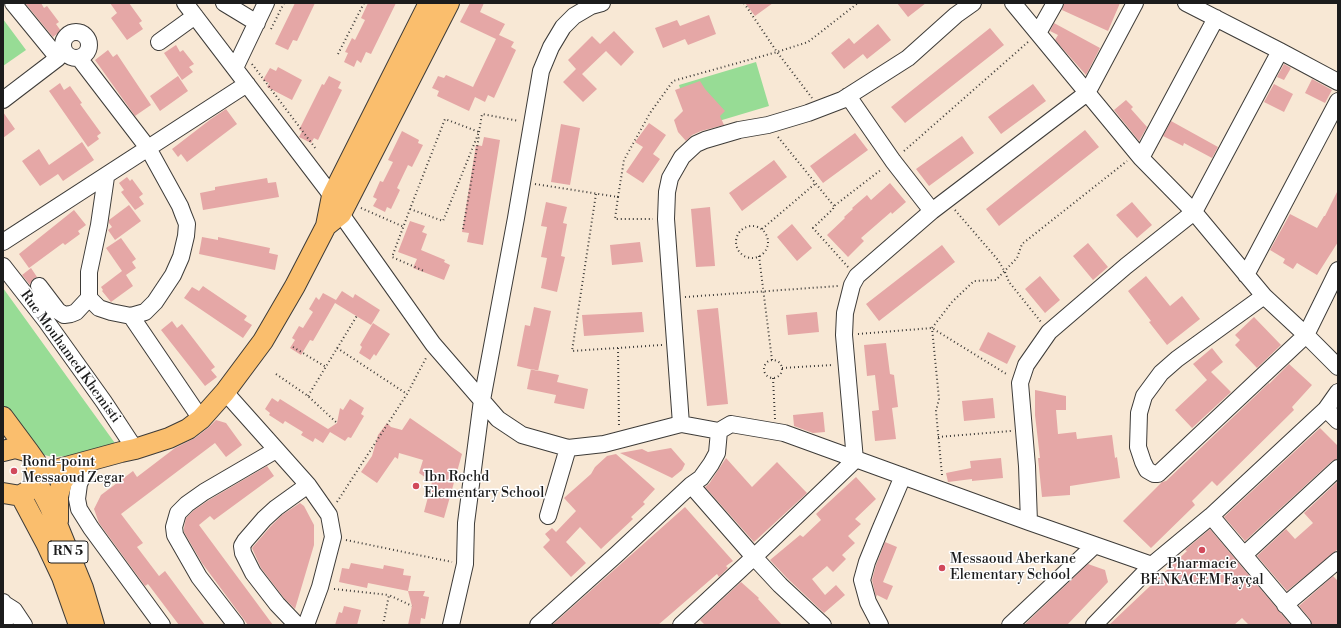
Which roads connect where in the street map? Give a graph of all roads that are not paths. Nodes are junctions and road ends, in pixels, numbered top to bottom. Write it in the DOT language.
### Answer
graph roads {
  1 [pos="13,3"];
  2 [pos="185,3"];
  3 [pos="224,3"];
  4 [pos="266,3"];
  5 [pos="429,3"];
  6 [pos="449,3"];
  7 [pos="602,3"];
  8 [pos="973,3"];
  9 [pos="1013,3"];
  10 [pos="1055,3"];
  11 [pos="1135,3"];
  12 [pos="1186,3"];
  13 [pos="195,16"];
  14 [pos="1216,18"];
  15 [pos="263,26"];
  16 [pos="1038,33"];
  17 [pos="160,42"];
  18 [pos="1280,51"];
  19 [pos="68,56"];
  20 [pos="235,68"];
  21 [pos="1338,82"];
  22 [pos="247,84"];
  23 [pos="1087,93"];
  24 [pos="848,96"];
  25 [pos="3,100"];
  26 [pos="1338,101"];
  27 [pos="148,148"];
  28 [pos="1140,155"];
  29 [pos="106,176"];
  30 [pos="337,209"];
  31 [pos="932,211"];
  32 [pos="1194,212"];
  33 [pos="3,242"];
  34 [pos="3,266"];
  35 [pos="1338,270"];
  36 [pos="1246,275"];
  37 [pos="39,286"];
  38 [pos="1264,296"];
  39 [pos="90,298"];
  40 [pos="131,316"];
  41 [pos="1306,335"];
  42 [pos="1338,368"];
  43 [pos="225,392"];
  44 [pos="1338,392"];
  45 [pos="482,400"];
  46 [pos="1326,409"];
  47 [pos="201,419"];
  48 [pos="1338,420"];
  49 [pos="681,424"];
  50 [pos="8,425"];
  51 [pos="719,431"];
  52 [pos="568,448"];
  53 [pos="135,449"];
  54 [pos="276,450"];
  55 [pos="3,451"];
  56 [pos="29,452"];
  57 [pos="855,460"];
  58 [pos="76,465"];
  59 [pos="1338,468"];
  60 [pos="903,476"];
  61 [pos="37,478"];
  62 [pos="308,485"];
  63 [pos="691,485"];
  64 [pos="8,494"];
  65 [pos="548,516"];
  66 [pos="1211,516"];
  67 [pos="1029,522"];
  68 [pos="58,527"];
  69 [pos="1095,545"];
  70 [pos="1244,555"];
  71 [pos="754,558"];
  72 [pos="1338,560"];
  73 [pos="1152,565"];
  74 [pos="3,603"];
  75 [pos="1285,605"];
  76 [pos="5,625"];
  77 [pos="24,625"];
  78 [pos="79,625"];
  79 [pos="94,625"];
  80 [pos="162,625"];
  81 [pos="236,625"];
  82 [pos="297,625"];
  83 [pos="306,625"];
  84 [pos="452,625"];
  85 [pos="538,625"];
  86 [pos="681,625"];
  87 [pos="823,625"];
  88 [pos="880,625"];
  89 [pos="1010,625"];
  90 [pos="1094,625"];
  91 [pos="1303,625"];
  1 -- 19 [label="street"];
  2 -- 13 [label="street"];
  3 -- 15 [label="street"];
  4 -- 15 [label="street"];
  5 -- 30 [label="main road"];
  6 -- 30 [label="main road"];
  7 -- 45 [label="street"];
  8 -- 24 [label="street"];
  9 -- 16 [label="street"];
  10 -- 16 [label="street"];
  11 -- 23 [label="street"];
  12 -- 14 [label="street"];
  13 -- 17 [label="street"];
  13 -- 20 [label="street"];
  14 -- 18 [label="street"];
  14 -- 28 [label="street"];
  15 -- 20 [label="street"];
  16 -- 23 [label="street"];
  18 -- 21 [label="street"];
  18 -- 32 [label="street"];
  19 -- 25 [label="street"];
  19 -- 27 [label="street"];
  20 -- 22 [label="street"];
  22 -- 27 [label="street"];
  22 -- 30 [label="street"];
  23 -- 28 [label="street"];
  23 -- 31 [label="street"];
  24 -- 31 [label="street"];
  24 -- 49 [label="street"];
  26 -- 36 [label="street"];
  27 -- 29 [label="street"];
  27 -- 40 [label="street"];
  28 -- 32 [label="street"];
  29 -- 33 [label="street"];
  29 -- 39 [label="street"];
  30 -- 43 [label="main road"];
  30 -- 45 [label="street"];
  31 -- 57 [label="street"];
  32 -- 36 [label="street"];
  32 -- 67 [label="street"];
  34 -- 53 [label="street, Rue Mouhamed Khemisti"];
  35 -- 41 [label="street"];
  36 -- 38 [label="street"];
  37 -- 39 [label="street"];
  38 -- 41 [label="street"];
  38 -- 41 [label="street"];
  39 -- 40 [label="street"];
  40 -- 47 [label="street"];
  41 -- 42 [label="street"];
  43 -- 47 [label="main road"];
  43 -- 54 [label="street"];
  44 -- 46 [label="street"];
  45 -- 52 [label="street"];
  45 -- 84 [label="street"];
  46 -- 48 [label="street"];
  46 -- 66 [label="street"];
  47 -- 53 [label="main road"];
  49 -- 51 [label="street"];
  49 -- 52 [label="street"];
  50 -- 56 [label="main road"];
  50 -- 58 [label="main road"];
  51 -- 57 [label="street"];
  51 -- 63 [label="street"];
  52 -- 65 [label="street"];
  53 -- 58 [label="main road"];
  54 -- 62 [label="street"];
  54 -- 81 [label="street"];
  55 -- 56 [label="main road"];
  56 -- 61 [label="main road"];
  57 -- 60 [label="street"];
  57 -- 71 [label="street"];
  58 -- 61 [label="main road"];
  58 -- 68 [label="main road"];
  58 -- 80 [label="street"];
  59 -- 70 [label="street"];
  60 -- 67 [label="street"];
  60 -- 88 [label="street"];
  61 -- 64 [label="main road"];
  61 -- 68 [label="main road, RN 5"];
  62 -- 82 [label="street"];
  62 -- 83 [label="street"];
  63 -- 71 [label="street"];
  63 -- 85 [label="street"];
  64 -- 78 [label="main road, RN 5"];
  66 -- 70 [label="street"];
  66 -- 73 [label="street"];
  67 -- 69 [label="street"];
  68 -- 79 [label="main road, RN 5"];
  69 -- 73 [label="street"];
  69 -- 89 [label="street"];
  70 -- 75 [label="street"];
  71 -- 86 [label="street"];
  71 -- 87 [label="street"];
  72 -- 75 [label="street"];
  73 -- 90 [label="street"];
  74 -- 76 [label="street"];
  74 -- 77 [label="street"];
  75 -- 91 [label="street"];
}
